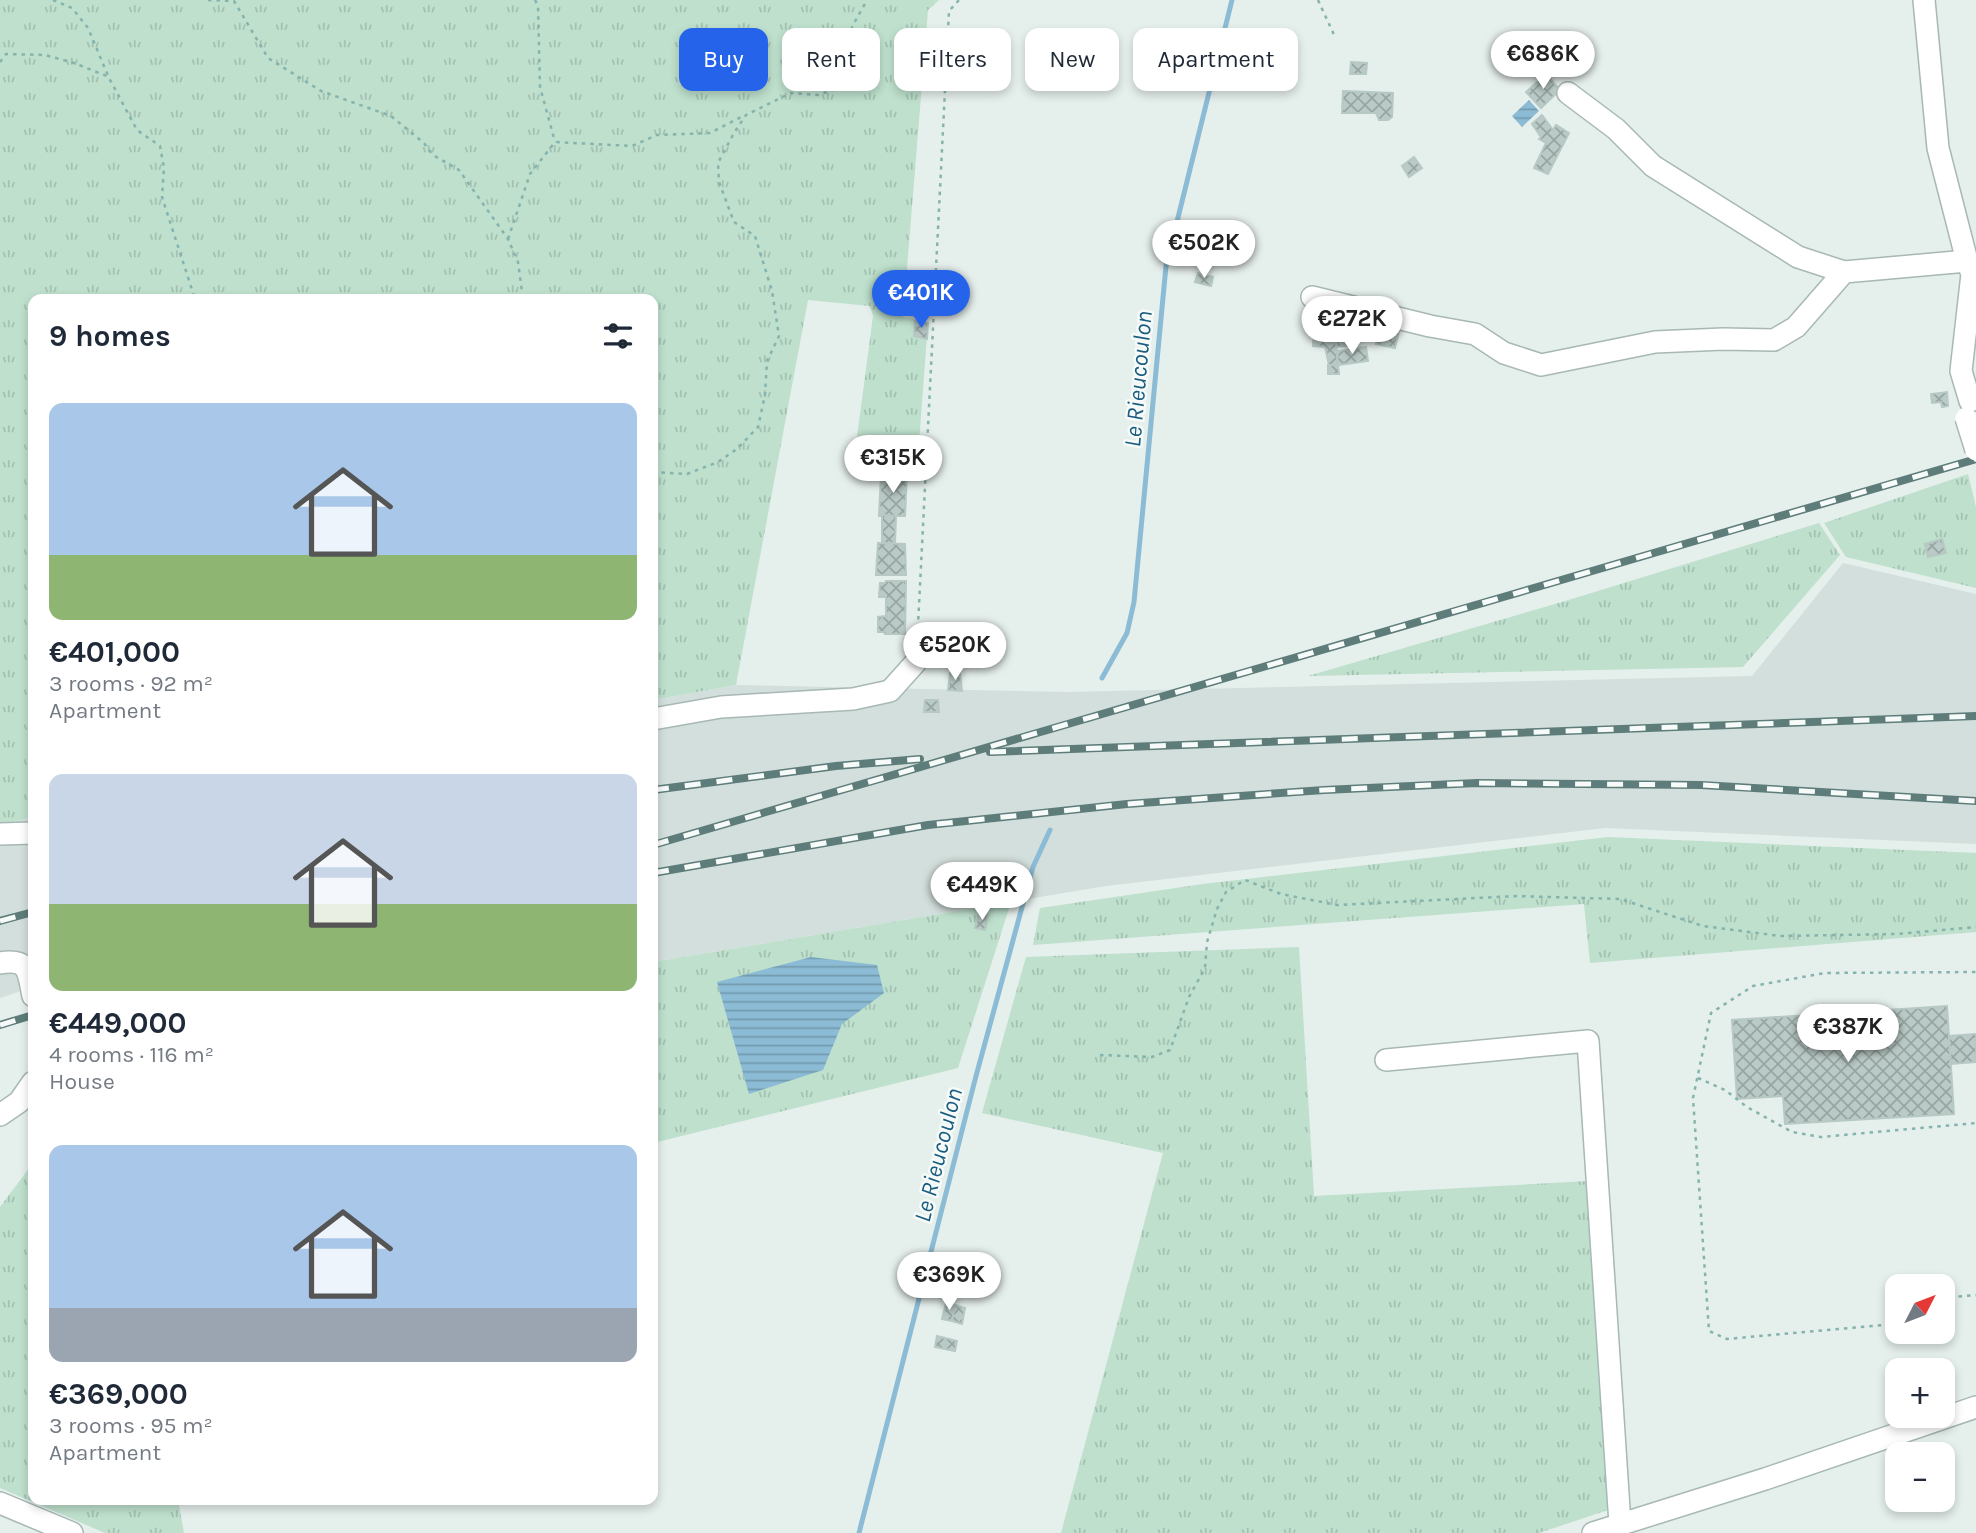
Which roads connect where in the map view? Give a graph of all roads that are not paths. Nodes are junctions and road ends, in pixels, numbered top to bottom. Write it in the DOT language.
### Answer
graph roads {
  1 [pos="1924,0"];
  2 [pos="1567,93"];
  3 [pos="1967,261"];
  4 [pos="1844,272"];
  5 [pos="1312,297"];
  6 [pos="1971,407"];
  7 [pos="1976,450"];
  8 [pos="916,662"];
  9 [pos="658,718"];
  10 [pos="28,833"];
  11 [pos="0,834"];
  12 [pos="5,965"];
  13 [pos="28,971"];
  14 [pos="1386,1060"];
  15 [pos="28,1090"];
  16 [pos="0,1115"];
  17 [pos="1976,1407"];
  18 [pos="0,1503"];
  19 [pos="1620,1524"];
  20 [pos="72,1533"];
  21 [pos="1592,1533"];
  1 -- 3 [label="street"];
  2 -- 4 [label="street"];
  3 -- 4 [label="street"];
  3 -- 6 [label="street"];
  4 -- 5 [label="street"];
  6 -- 7 [label="street, bridge"];
  8 -- 9 [label="street"];
  10 -- 11 [label="street"];
  12 -- 13 [label="street"];
  14 -- 19 [label="street"];
  15 -- 16 [label="street"];
  17 -- 19 [label="street"];
  18 -- 20 [label="street"];
  19 -- 21 [label="street"];
}
